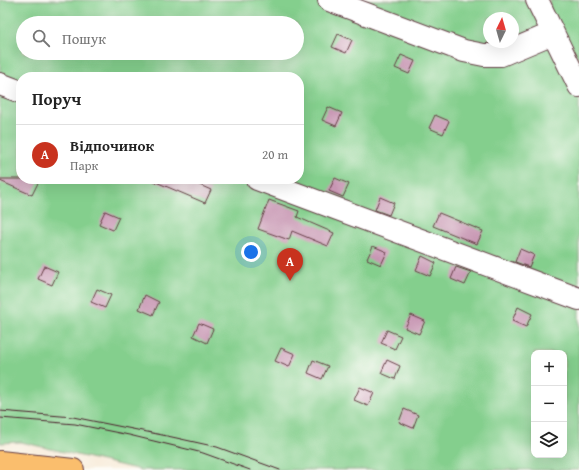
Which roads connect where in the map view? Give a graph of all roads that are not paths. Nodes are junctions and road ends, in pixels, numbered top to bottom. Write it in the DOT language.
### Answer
graph roads {
  1 [pos="329,0"];
  2 [pos="545,13"];
  3 [pos="0,84"];
  4 [pos="579,86"];
  5 [pos="16,90"];
  6 [pos="271,184"];
  7 [pos="579,298"];
  8 [pos="0,462"];
  9 [pos="73,470"];
  1 -- 2 [label="street"];
  2 -- 4 [label="street"];
  3 -- 5 [label="street"];
  6 -- 7 [label="street"];
  8 -- 9 [label="main road"];
}
